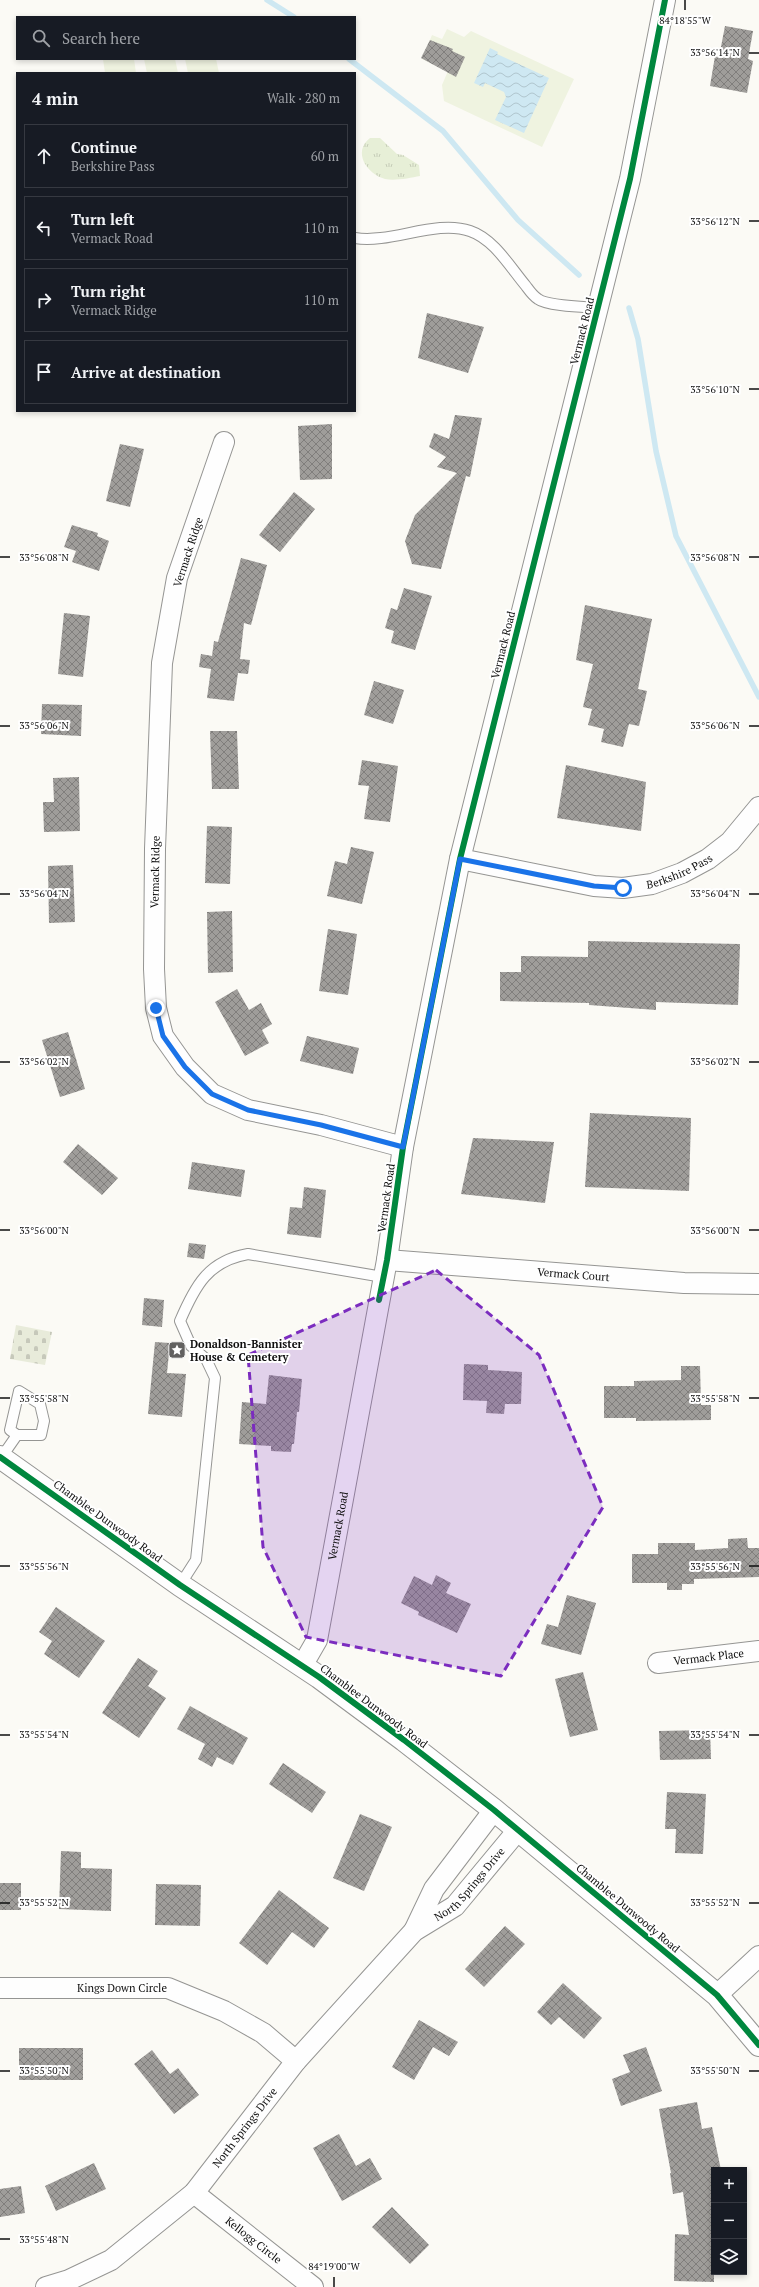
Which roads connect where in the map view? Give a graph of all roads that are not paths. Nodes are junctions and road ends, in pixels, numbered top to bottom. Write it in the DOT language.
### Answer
graph roads {
  1 [pos="665,0"];
  2 [pos="356,238"];
  3 [pos="598,308"];
  4 [pos="224,442"];
  5 [pos="759,807"];
  6 [pos="460,859"];
  7 [pos="403,1147"];
  8 [pos="385,1269"];
  9 [pos="759,1284"];
  10 [pos="17,1435"];
  11 [pos="1,1458"];
  12 [pos="180,1585"];
  13 [pos="759,1651"];
  14 [pos="658,1663"];
  15 [pos="302,1666"];
  16 [pos="494,1810"];
  17 [pos="518,1830"];
  18 [pos="414,1931"];
  19 [pos="759,1956"];
  20 [pos="0,1988"];
  21 [pos="717,1995"];
  22 [pos="759,2045"];
  23 [pos="296,2061"];
  24 [pos="194,2193"];
  25 [pos="46,2287"];
  26 [pos="313,2287"];
  1 -- 3 [label="street, Vermack Road"];
  2 -- 3 [label="lane"];
  3 -- 6 [label="street, Vermack Road"];
  4 -- 7 [label="street, Vermack Ridge"];
  5 -- 6 [label="street, Berkshire Pass"];
  6 -- 7 [label="street, Vermack Road"];
  7 -- 8 [label="street, Vermack Road"];
  8 -- 9 [label="street, Vermack Court"];
  8 -- 12 [label="lane"];
  8 -- 15 [label="street, Vermack Road"];
  10 -- 10 [label="lane"];
  10 -- 11 [label="lane"];
  11 -- 12 [label="street, Chamblee Dunwoody Road"];
  12 -- 15 [label="street, Chamblee Dunwoody Road"];
  13 -- 14 [label="street, Vermack Place"];
  15 -- 16 [label="street, Chamblee Dunwoody Road"];
  16 -- 17 [label="street, Chamblee Dunwoody Road"];
  16 -- 18 [label="street, North Springs Drive"];
  17 -- 18 [label="street, North Springs Drive"];
  17 -- 21 [label="street, Chamblee Dunwoody Road"];
  18 -- 23 [label="street, North Springs Drive"];
  19 -- 21 [label="street"];
  20 -- 23 [label="street, Kings Down Circle"];
  21 -- 22 [label="street, Chamblee Dunwoody Road"];
  23 -- 24 [label="street, North Springs Drive"];
  24 -- 25 [label="street, North Springs Drive"];
  24 -- 26 [label="street, Kellogg Circle"];
}
